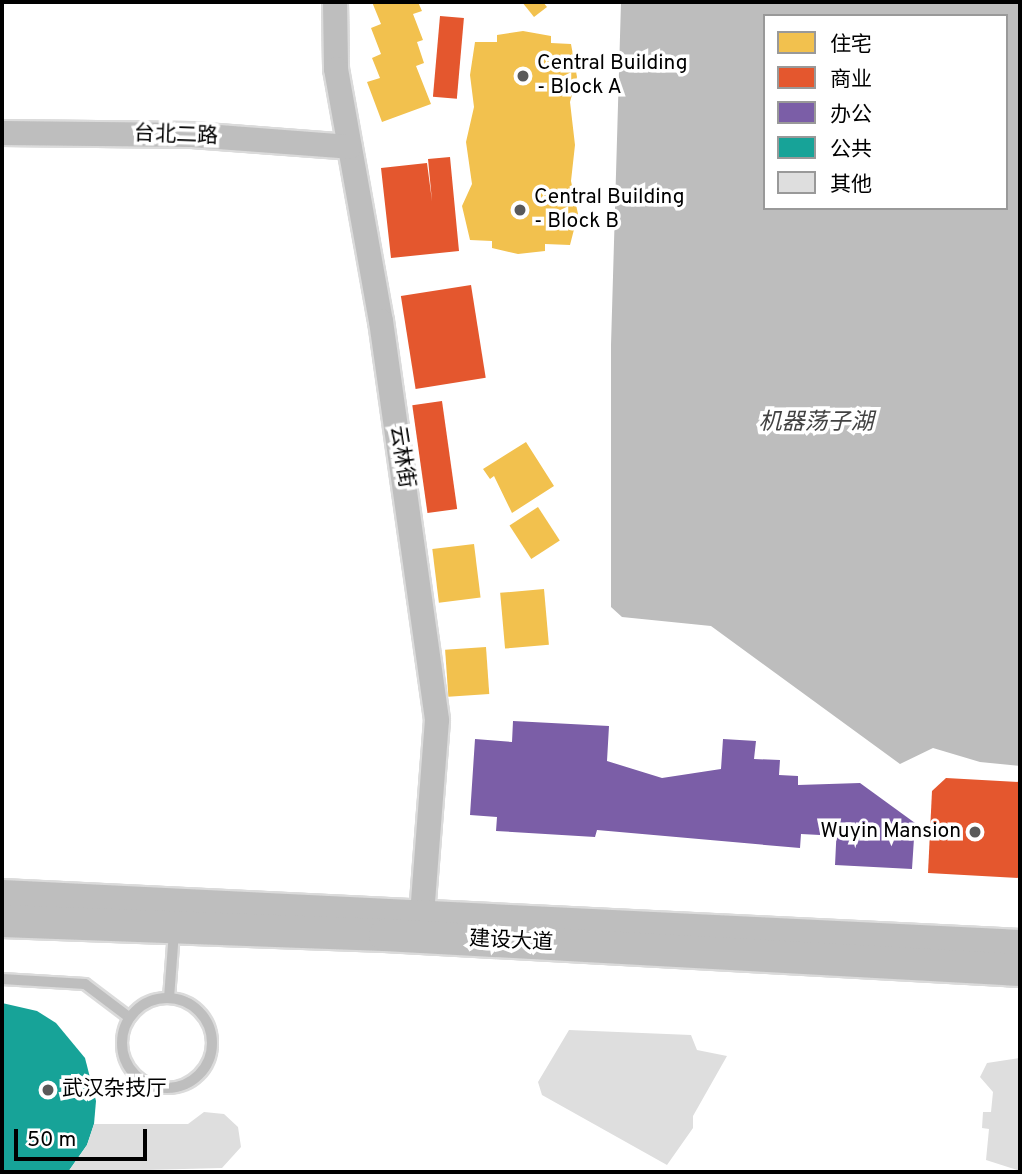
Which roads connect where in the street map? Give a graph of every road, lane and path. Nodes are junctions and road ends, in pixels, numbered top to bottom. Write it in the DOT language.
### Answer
graph roads {
  1 [pos="335,2"];
  2 [pos="2,133"];
  3 [pos="350,147"];
  4 [pos="2,896"];
  5 [pos="422,915"];
  6 [pos="2,920"];
  7 [pos="174,928"];
  8 [pos="1020,946"];
  9 [pos="1020,970"];
  10 [pos="2,979"];
  11 [pos="169,998"];
  12 [pos="130,1018"];
  1 -- 3 [label="street, 云林街"];
  2 -- 3 [label="street, 台北二路"];
  3 -- 5 [label="street, 云林街"];
  4 -- 5 [label="main road, 建设大道"];
  5 -- 8 [label="main road, 建设大道"];
  6 -- 7 [label="main road, 建设大道"];
  7 -- 9 [label="main road, 建设大道"];
  7 -- 11 [label="lane"];
  10 -- 12 [label="lane"];
  11 -- 12 [label="lane"];
  11 -- 12 [label="lane"];
}
